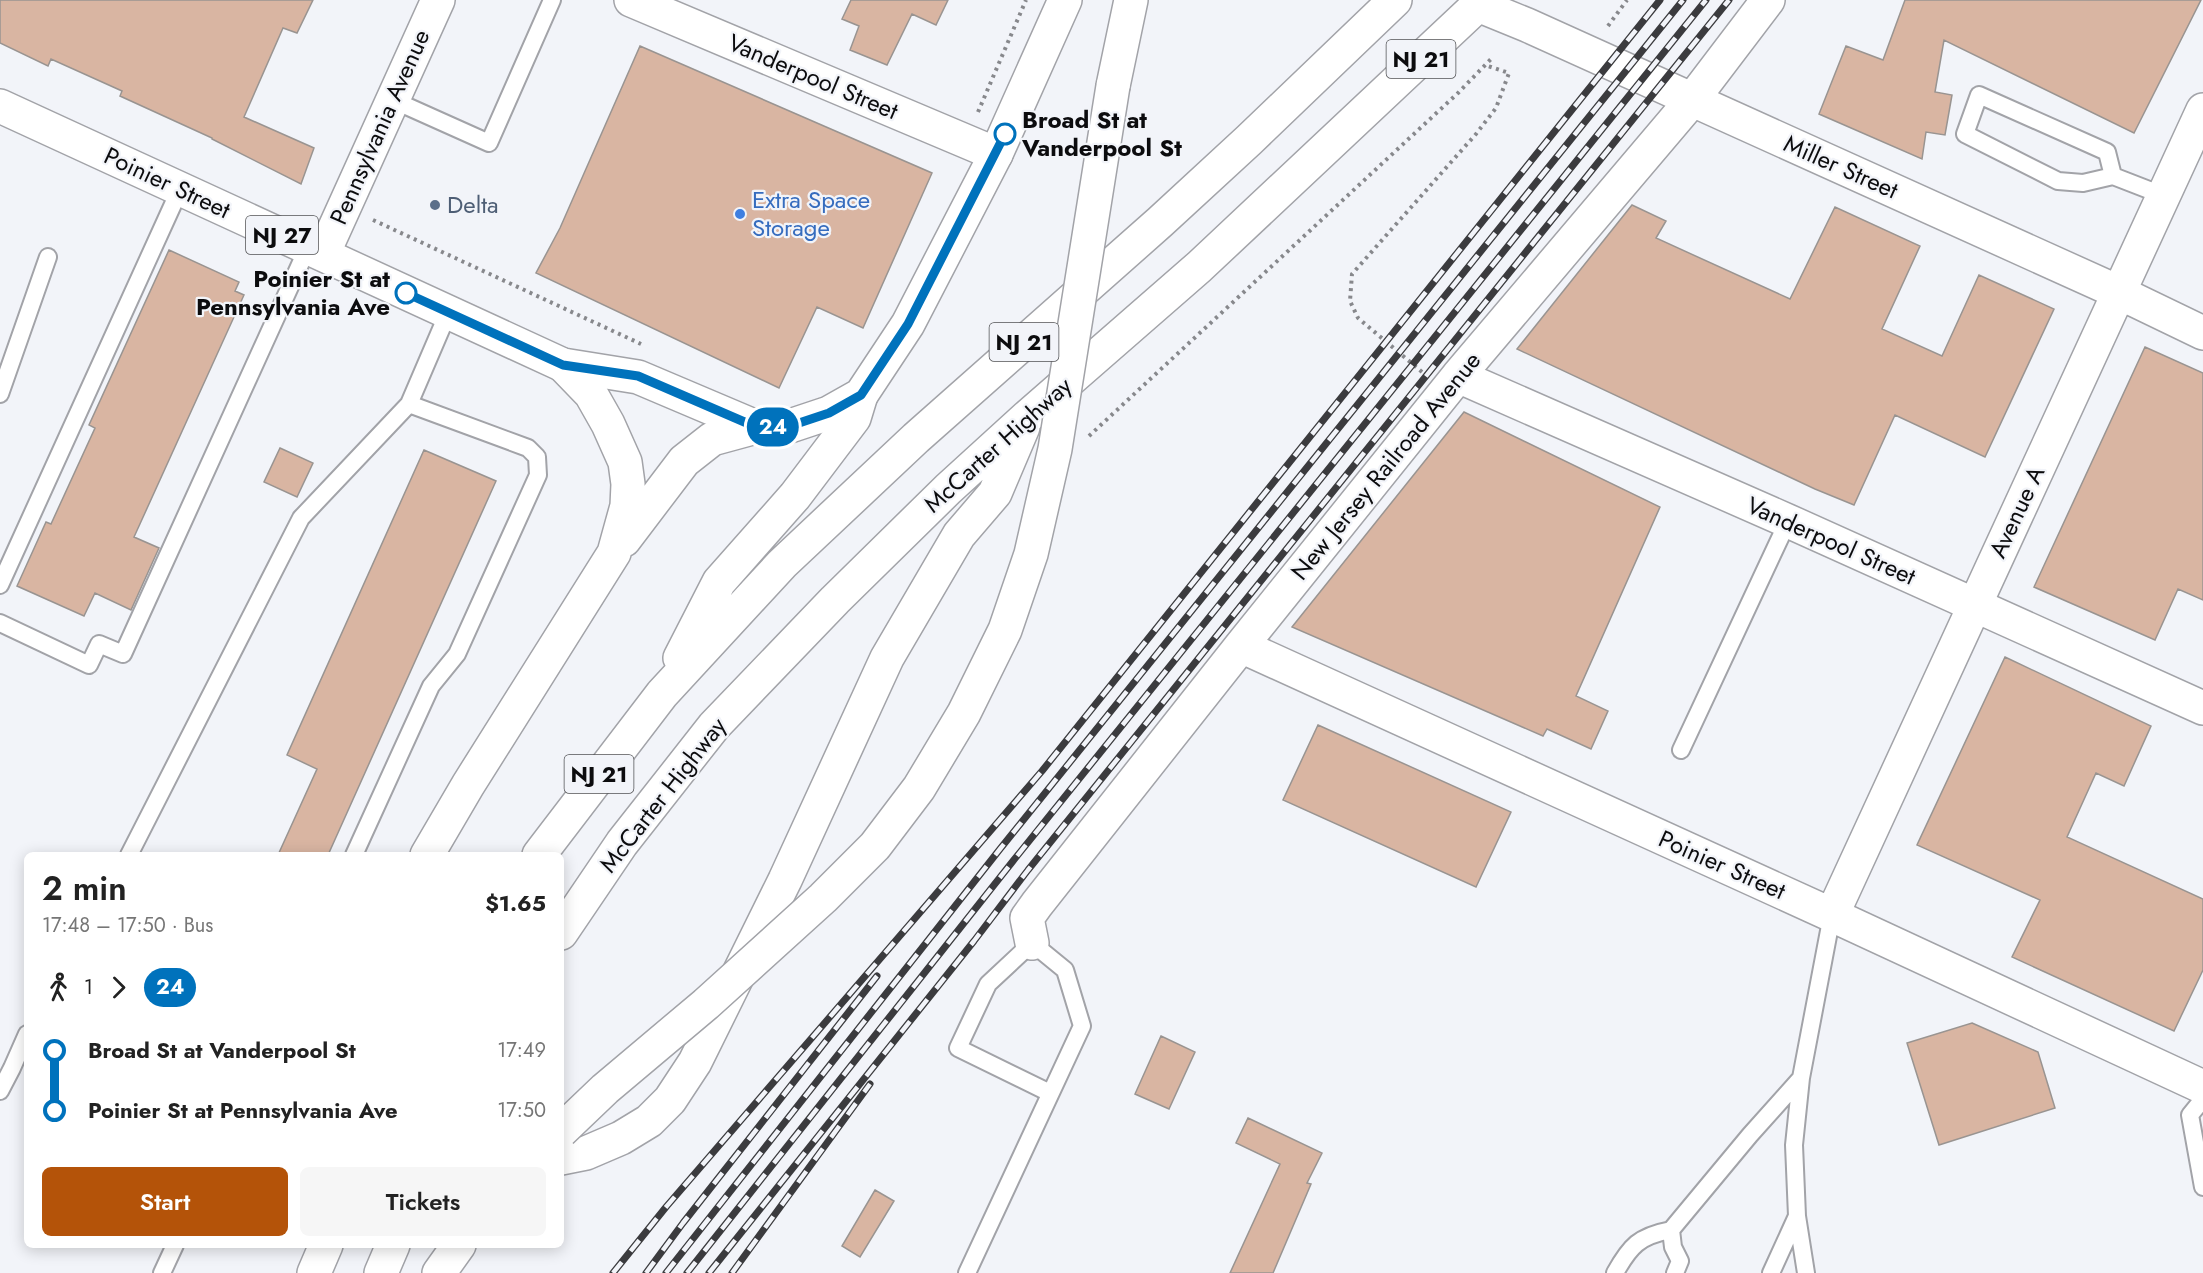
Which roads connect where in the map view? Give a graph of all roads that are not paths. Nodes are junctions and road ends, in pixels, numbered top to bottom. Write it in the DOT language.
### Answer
graph roads {
  1 [pos="438,0"];
  2 [pos="552,0"];
  3 [pos="631,0"];
  4 [pos="1065,0"];
  5 [pos="1131,0"];
  6 [pos="1395,0"];
  7 [pos="1768,0"];
  8 [pos="1476,2"];
  9 [pos="393,100"];
  10 [pos="1692,100"];
  11 [pos="0,106"];
  12 [pos="2203,110"];
  13 [pos="996,154"];
  14 [pos="2113,176"];
  15 [pos="180,189"];
  16 [pos="2162,195"];
  17 [pos="315,250"];
  18 [pos="48,257"];
  19 [pos="2118,292"];
  20 [pos="448,313"];
  21 [pos="2203,333"];
  22 [pos="563,365"];
  23 [pos="1452,384"];
  24 [pos="0,394"];
  25 [pos="861,395"];
  26 [pos="409,404"];
  27 [pos="1027,417"];
  28 [pos="756,427"];
  29 [pos="1788,521"];
  30 [pos="614,553"];
  31 [pos="0,585"];
  32 [pos="1975,605"];
  33 [pos="0,623"];
  34 [pos="1240,646"];
  35 [pos="662,694"];
  36 [pos="2203,708"];
  37 [pos="1681,750"];
  38 [pos="131,852"];
  39 [pos="355,852"];
  40 [pos="429,852"];
  41 [pos="541,852"];
  42 [pos="1832,915"];
  43 [pos="564,929"];
  44 [pos="1032,943"];
  45 [pos="24,1039"];
  46 [pos="6,1066"];
  47 [pos="1801,1078"];
  48 [pos="2203,1087"];
  49 [pos="0,1091"];
  50 [pos="1050,1094"];
  51 [pos="2203,1099"];
  52 [pos="564,1128"];
  53 [pos="564,1157"];
  54 [pos="2203,1187"];
  55 [pos="1797,1216"];
  56 [pos="1671,1230"];
  57 [pos="174,1248"];
  58 [pos="325,1248"];
  59 [pos="392,1248"];
  60 [pos="457,1248"];
  61 [pos="162,1273"];
  62 [pos="314,1273"];
  63 [pos="381,1273"];
  64 [pos="439,1273"];
  65 [pos="967,1273"];
  66 [pos="1615,1273"];
  67 [pos="1675,1273"];
  68 [pos="1770,1273"];
  69 [pos="1806,1273"];
  1 -- 9 [label="main road, Pennsylvania Avenue"];
  2 -- 9 [label="lane"];
  3 -- 13 [label="main road, Vanderpool Street"];
  4 -- 13 [label="main road"];
  5 -- 52 [label="main road, bridge"];
  6 -- 35 [label="main road, NJ 21"];
  7 -- 10 [label="main road, New Jersey Railroad Avenue"];
  8 -- 10 [label="main road, Miller Street"];
  8 -- 27 [label="main road, McCarter Highway / NJ 21"];
  9 -- 17 [label="main road, Pennsylvania Avenue"];
  10 -- 19 [label="main road, Miller Street"];
  10 -- 23 [label="main road, New Jersey Railroad Avenue"];
  11 -- 15 [label="main road, Poinier Street / NJ 27"];
  12 -- 16 [label="main road, Avenue A"];
  13 -- 25 [label="main road"];
  14 -- 14 [label="lane"];
  14 -- 16 [label="lane"];
  15 -- 17 [label="main road, Poinier Street / NJ 27"];
  15 -- 31 [label="lane"];
  16 -- 19 [label="main road, Avenue A"];
  17 -- 20 [label="main road, Poinier Street / NJ 27"];
  17 -- 33 [label="lane"];
  18 -- 24 [label="lane"];
  19 -- 21 [label="main road, Miller Street"];
  19 -- 32 [label="main road, Avenue A"];
  20 -- 22 [label="main road, Poinier Street / NJ 27"];
  20 -- 26 [label="lane"];
  22 -- 28 [label="main road, NJ 27"];
  22 -- 30 [label="main road"];
  23 -- 29 [label="main road, Vanderpool Street"];
  23 -- 34 [label="main road, New Jersey Railroad Avenue"];
  25 -- 28 [label="main road"];
  25 -- 35 [label="main road"];
  26 -- 38 [label="lane"];
  26 -- 39 [label="lane"];
  27 -- 43 [label="main road, McCarter Highway / NJ 21"];
  27 -- 53 [label="main road"];
  28 -- 30 [label="main road"];
  29 -- 32 [label="main road, Vanderpool Street"];
  29 -- 37 [label="lane"];
  30 -- 40 [label="main road"];
  32 -- 36 [label="main road, Vanderpool Street"];
  32 -- 42 [label="main road, Avenue A"];
  34 -- 42 [label="main road, Poinier Street"];
  34 -- 44 [label="main road, New Jersey Railroad Avenue"];
  35 -- 41 [label="main road, NJ 21"];
  42 -- 47 [label="lane"];
  42 -- 48 [label="main road, Poinier Street"];
  44 -- 50 [label="lane"];
  44 -- 50 [label="lane"];
  45 -- 46 [label="lane"];
  46 -- 49 [label="lane"];
  47 -- 55 [label="lane"];
  47 -- 56 [label="lane"];
  50 -- 65 [label="lane"];
  51 -- 54 [label="lane"];
  55 -- 68 [label="lane"];
  55 -- 69 [label="lane"];
  56 -- 66 [label="lane"];
  56 -- 67 [label="lane"];
  57 -- 61 [label="lane"];
  58 -- 62 [label="main road"];
  59 -- 63 [label="main road"];
  60 -- 64 [label="main road"];
}
